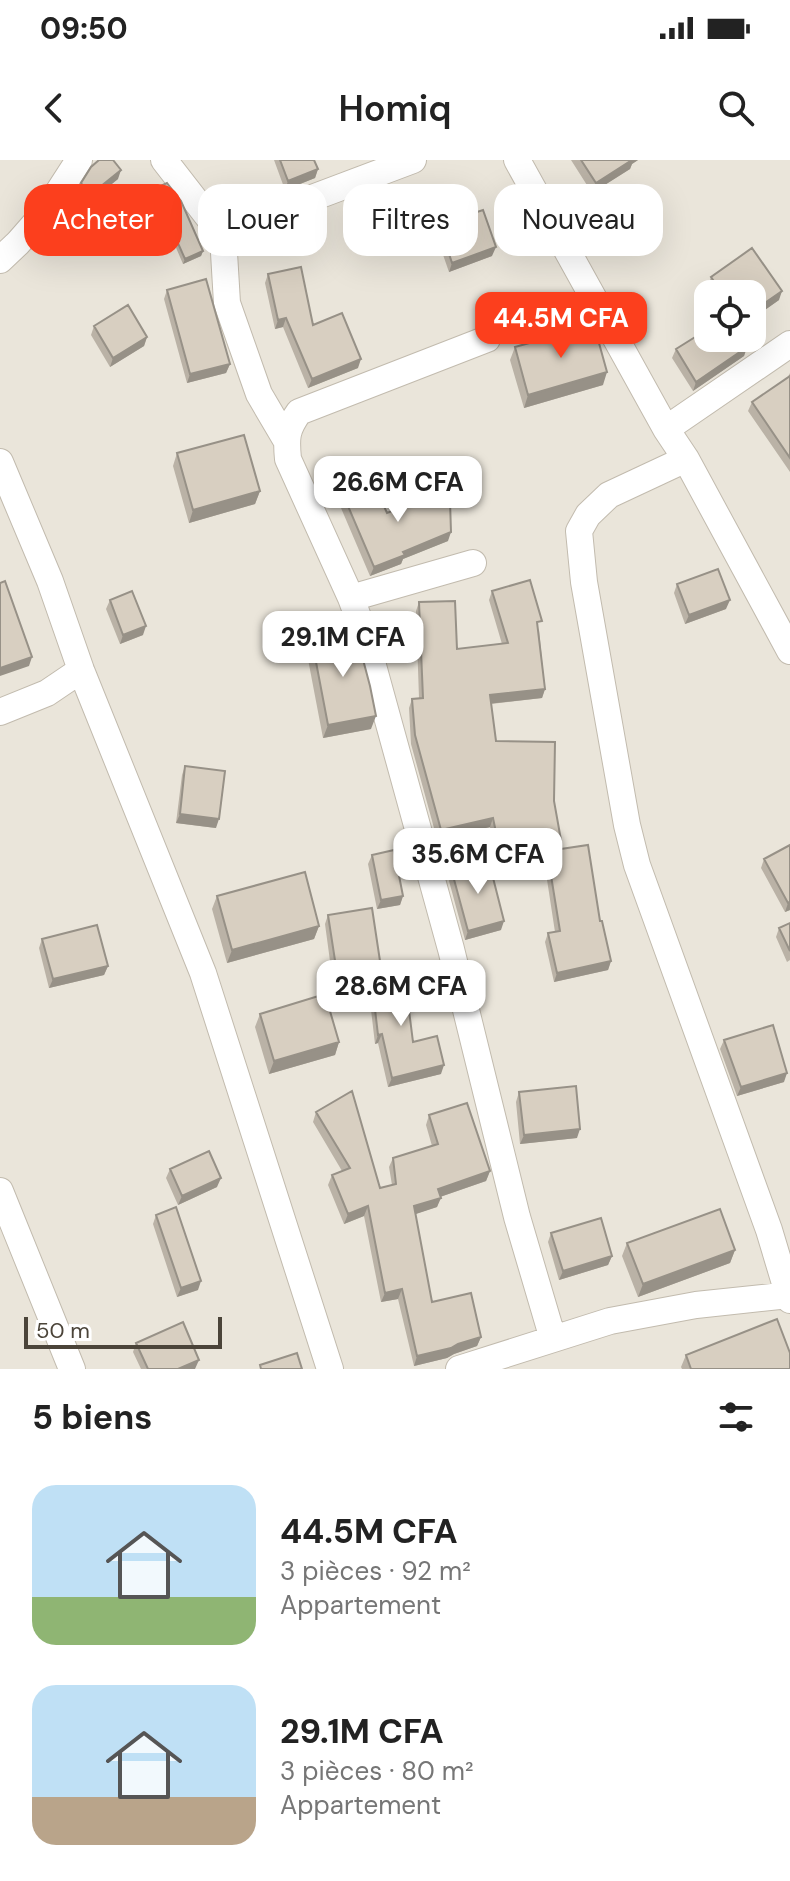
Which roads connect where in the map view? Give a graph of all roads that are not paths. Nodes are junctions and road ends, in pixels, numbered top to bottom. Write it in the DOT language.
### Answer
graph roads {
  1 [pos="79,160"];
  2 [pos="164,160"];
  3 [pos="413,160"];
  4 [pos="517,160"];
  5 [pos="327,192"];
  6 [pos="198,204"];
  7 [pos="224,256"];
  8 [pos="0,260"];
  9 [pos="487,339"];
  10 [pos="790,344"];
  11 [pos="666,429"];
  12 [pos="286,440"];
  13 [pos="686,459"];
  14 [pos="0,462"];
  15 [pos="473,563"];
  16 [pos="351,598"];
  17 [pos="790,651"];
  18 [pos="81,670"];
  19 [pos="0,712"];
  20 [pos="0,1191"];
  21 [pos="790,1297"];
  22 [pos="553,1339"];
  23 [pos="72,1369"];
  24 [pos="330,1369"];
  25 [pos="459,1369"];
  1 -- 8 [label="street"];
  2 -- 6 [label="street"];
  3 -- 5 [label="street"];
  4 -- 11 [label="street"];
  7 -- 12 [label="street"];
  9 -- 12 [label="street"];
  10 -- 11 [label="street"];
  11 -- 13 [label="street"];
  12 -- 16 [label="street"];
  13 -- 17 [label="street"];
  13 -- 21 [label="street"];
  14 -- 18 [label="street"];
  15 -- 16 [label="street"];
  16 -- 22 [label="street"];
  18 -- 19 [label="street"];
  18 -- 24 [label="street"];
  20 -- 23 [label="street"];
  21 -- 22 [label="street"];
  22 -- 25 [label="street"];
}
